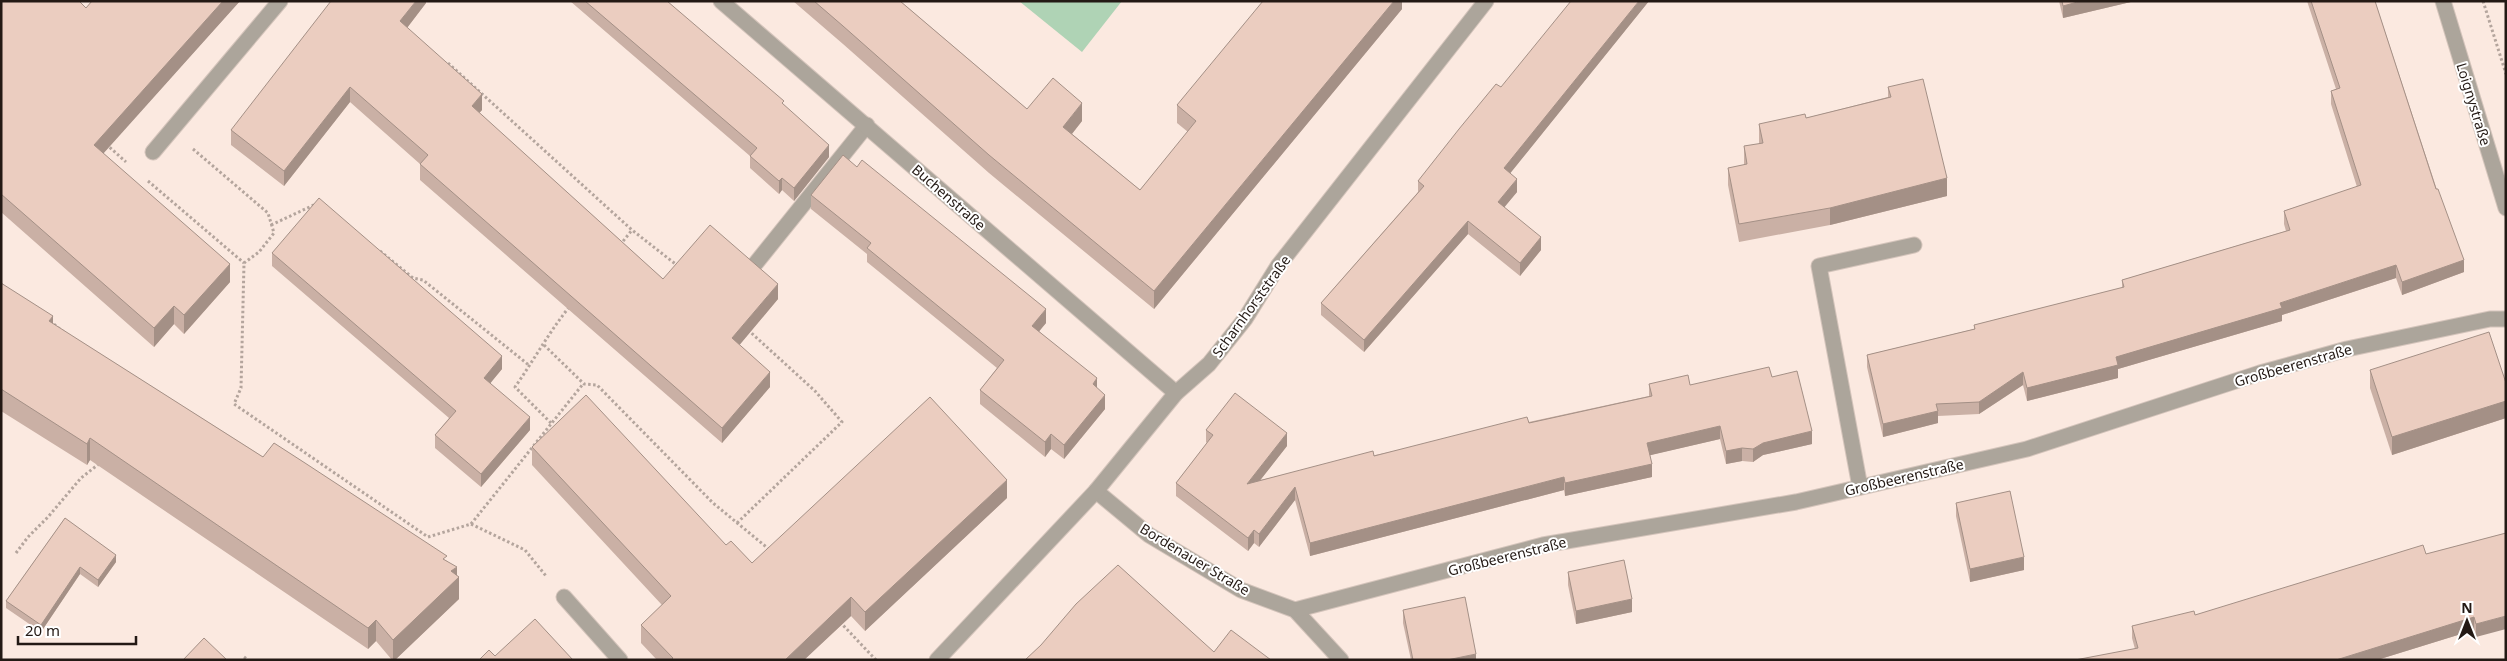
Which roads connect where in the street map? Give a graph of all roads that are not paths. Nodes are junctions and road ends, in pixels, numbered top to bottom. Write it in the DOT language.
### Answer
graph roads {
  1 [pos="280,1"];
  2 [pos="721,1"];
  3 [pos="1486,1"];
  4 [pos="2442,1"];
  5 [pos="867,125"];
  6 [pos="153,152"];
  7 [pos="2506,208"];
  8 [pos="1914,245"];
  9 [pos="756,263"];
  10 [pos="2506,320"];
  11 [pos="1176,393"];
  12 [pos="1860,487"];
  13 [pos="1096,490"];
  14 [pos="564,597"];
  15 [pos="1295,610"];
  16 [pos="620,660"];
  17 [pos="937,660"];
  18 [pos="1341,660"];
  1 -- 6 [label="street"];
  2 -- 5 [label="street, Buchenstraße"];
  3 -- 11 [label="street, Scharnhorststraße"];
  4 -- 7 [label="street, Loignystraße"];
  5 -- 9 [label="street"];
  5 -- 11 [label="street, Buchenstraße"];
  8 -- 12 [label="street"];
  10 -- 12 [label="street, Großbeerenstraße"];
  11 -- 13 [label="street, Scharnhorststraße"];
  12 -- 15 [label="street, Großbeerenstraße"];
  13 -- 15 [label="street, Bordenauer Straße"];
  13 -- 17 [label="street, Scharnhorststraße"];
  14 -- 16 [label="street"];
  15 -- 18 [label="street, Bordenauer Straße"];
}
